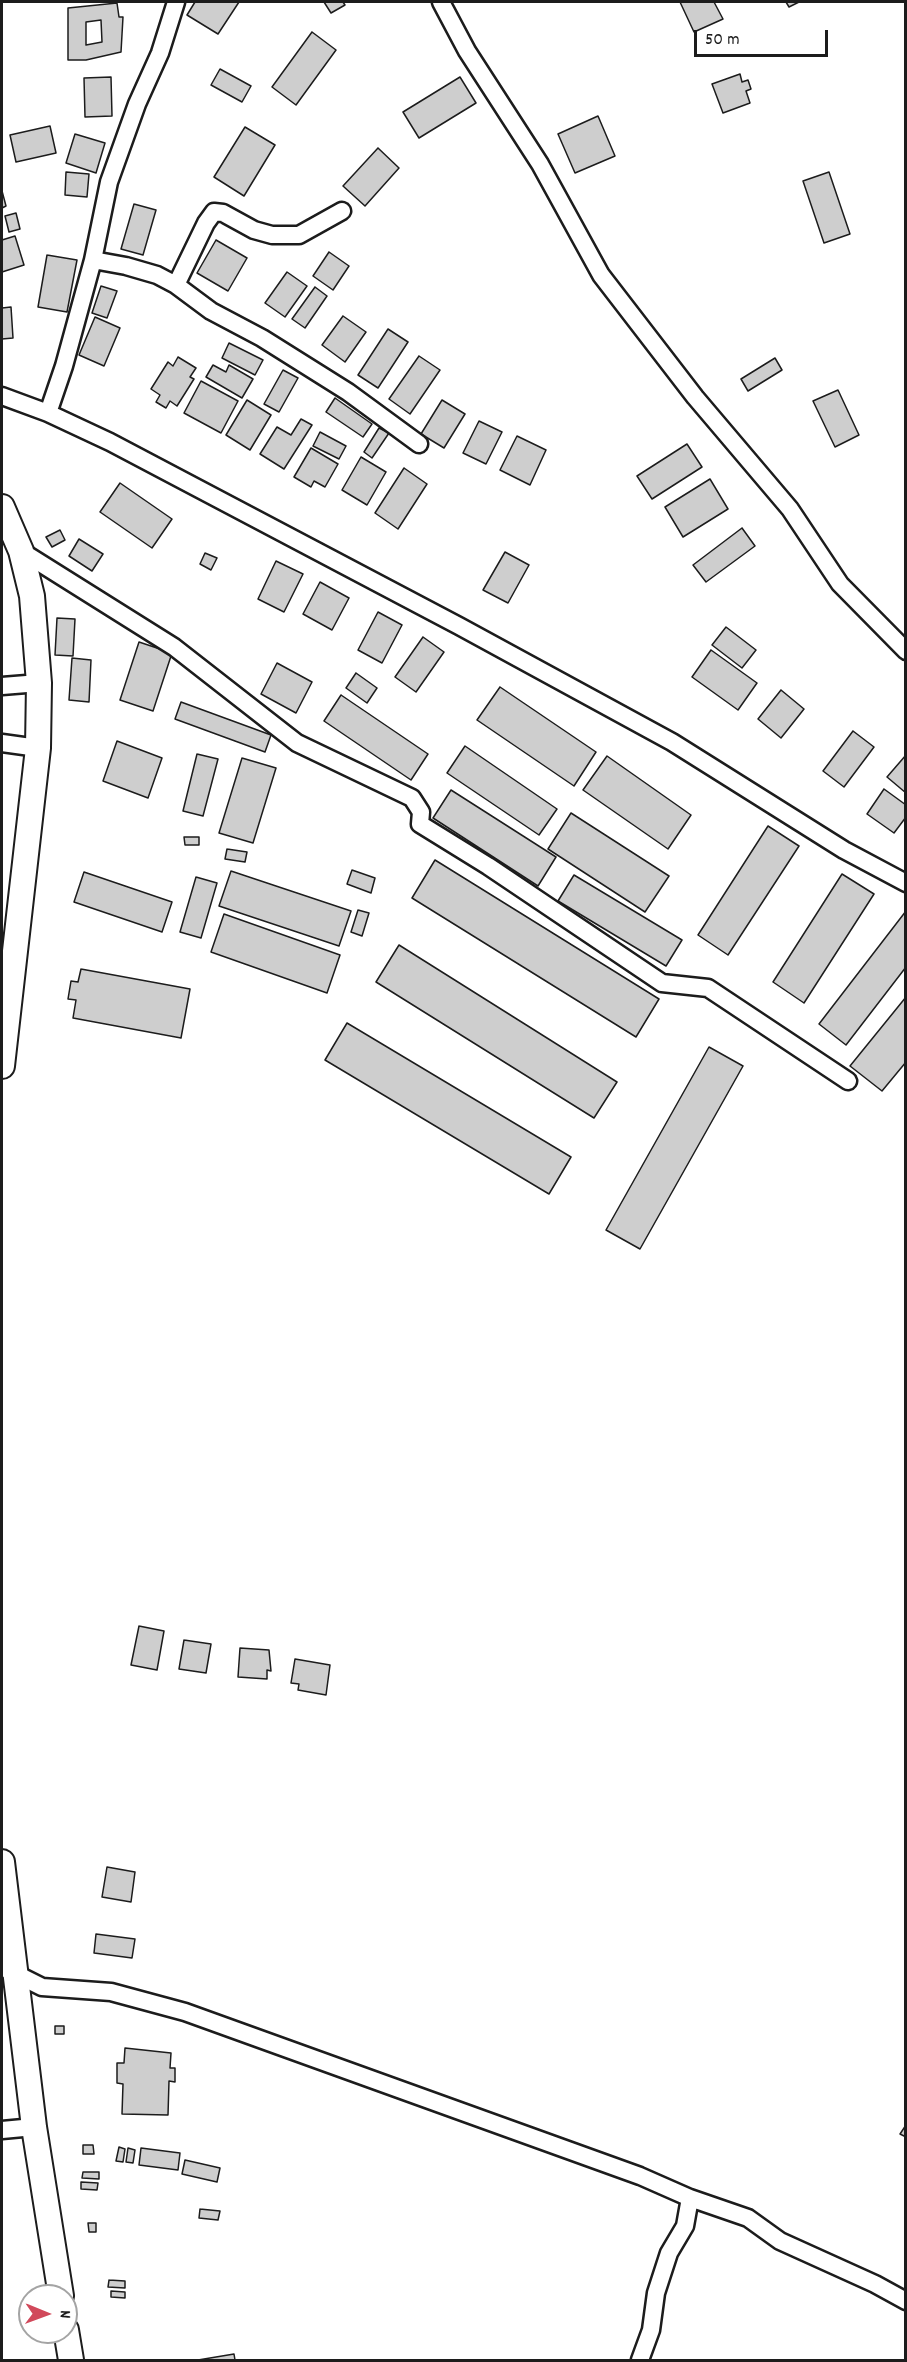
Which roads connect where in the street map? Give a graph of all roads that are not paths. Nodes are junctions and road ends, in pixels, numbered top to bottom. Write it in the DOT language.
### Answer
graph roads {
  1 [pos="176,2"];
  2 [pos="441,2"];
  3 [pos="342,211"];
  4 [pos="93,260"];
  5 [pos="176,285"];
  6 [pos="2,396"];
  7 [pos="48,413"];
  8 [pos="419,444"];
  9 [pos="2,507"];
  10 [pos="21,552"];
  11 [pos="906,651"];
  12 [pos="39,683"];
  13 [pos="2,686"];
  14 [pos="2,742"];
  15 [pos="38,748"];
  16 [pos="906,883"];
  17 [pos="2,1066"];
  18 [pos="848,1081"];
  19 [pos="2,1862"];
  20 [pos="8,1971"];
  21 [pos="34,2127"];
  22 [pos="2,2130"];
  23 [pos="690,2198"];
  24 [pos="59,2284"];
  25 [pos="906,2301"];
  26 [pos="68,2344"];
  27 [pos="71,2361"];
  28 [pos="640,2361"];
  1 -- 4 [label="street"];
  2 -- 11 [label="street"];
  3 -- 5 [label="street"];
  4 -- 5 [label="street"];
  4 -- 7 [label="street"];
  5 -- 8 [label="street"];
  6 -- 7 [label="street"];
  7 -- 16 [label="street"];
  9 -- 10 [label="main road"];
  10 -- 12 [label="main road"];
  10 -- 18 [label="street"];
  12 -- 13 [label="street"];
  12 -- 15 [label="main road"];
  14 -- 15 [label="street"];
  15 -- 17 [label="main road"];
  19 -- 20 [label="main road"];
  20 -- 21 [label="main road"];
  20 -- 23 [label="street"];
  21 -- 22 [label="street"];
  21 -- 24 [label="main road"];
  23 -- 25 [label="street"];
  23 -- 28 [label="street"];
  26 -- 27 [label="main road"];
}
